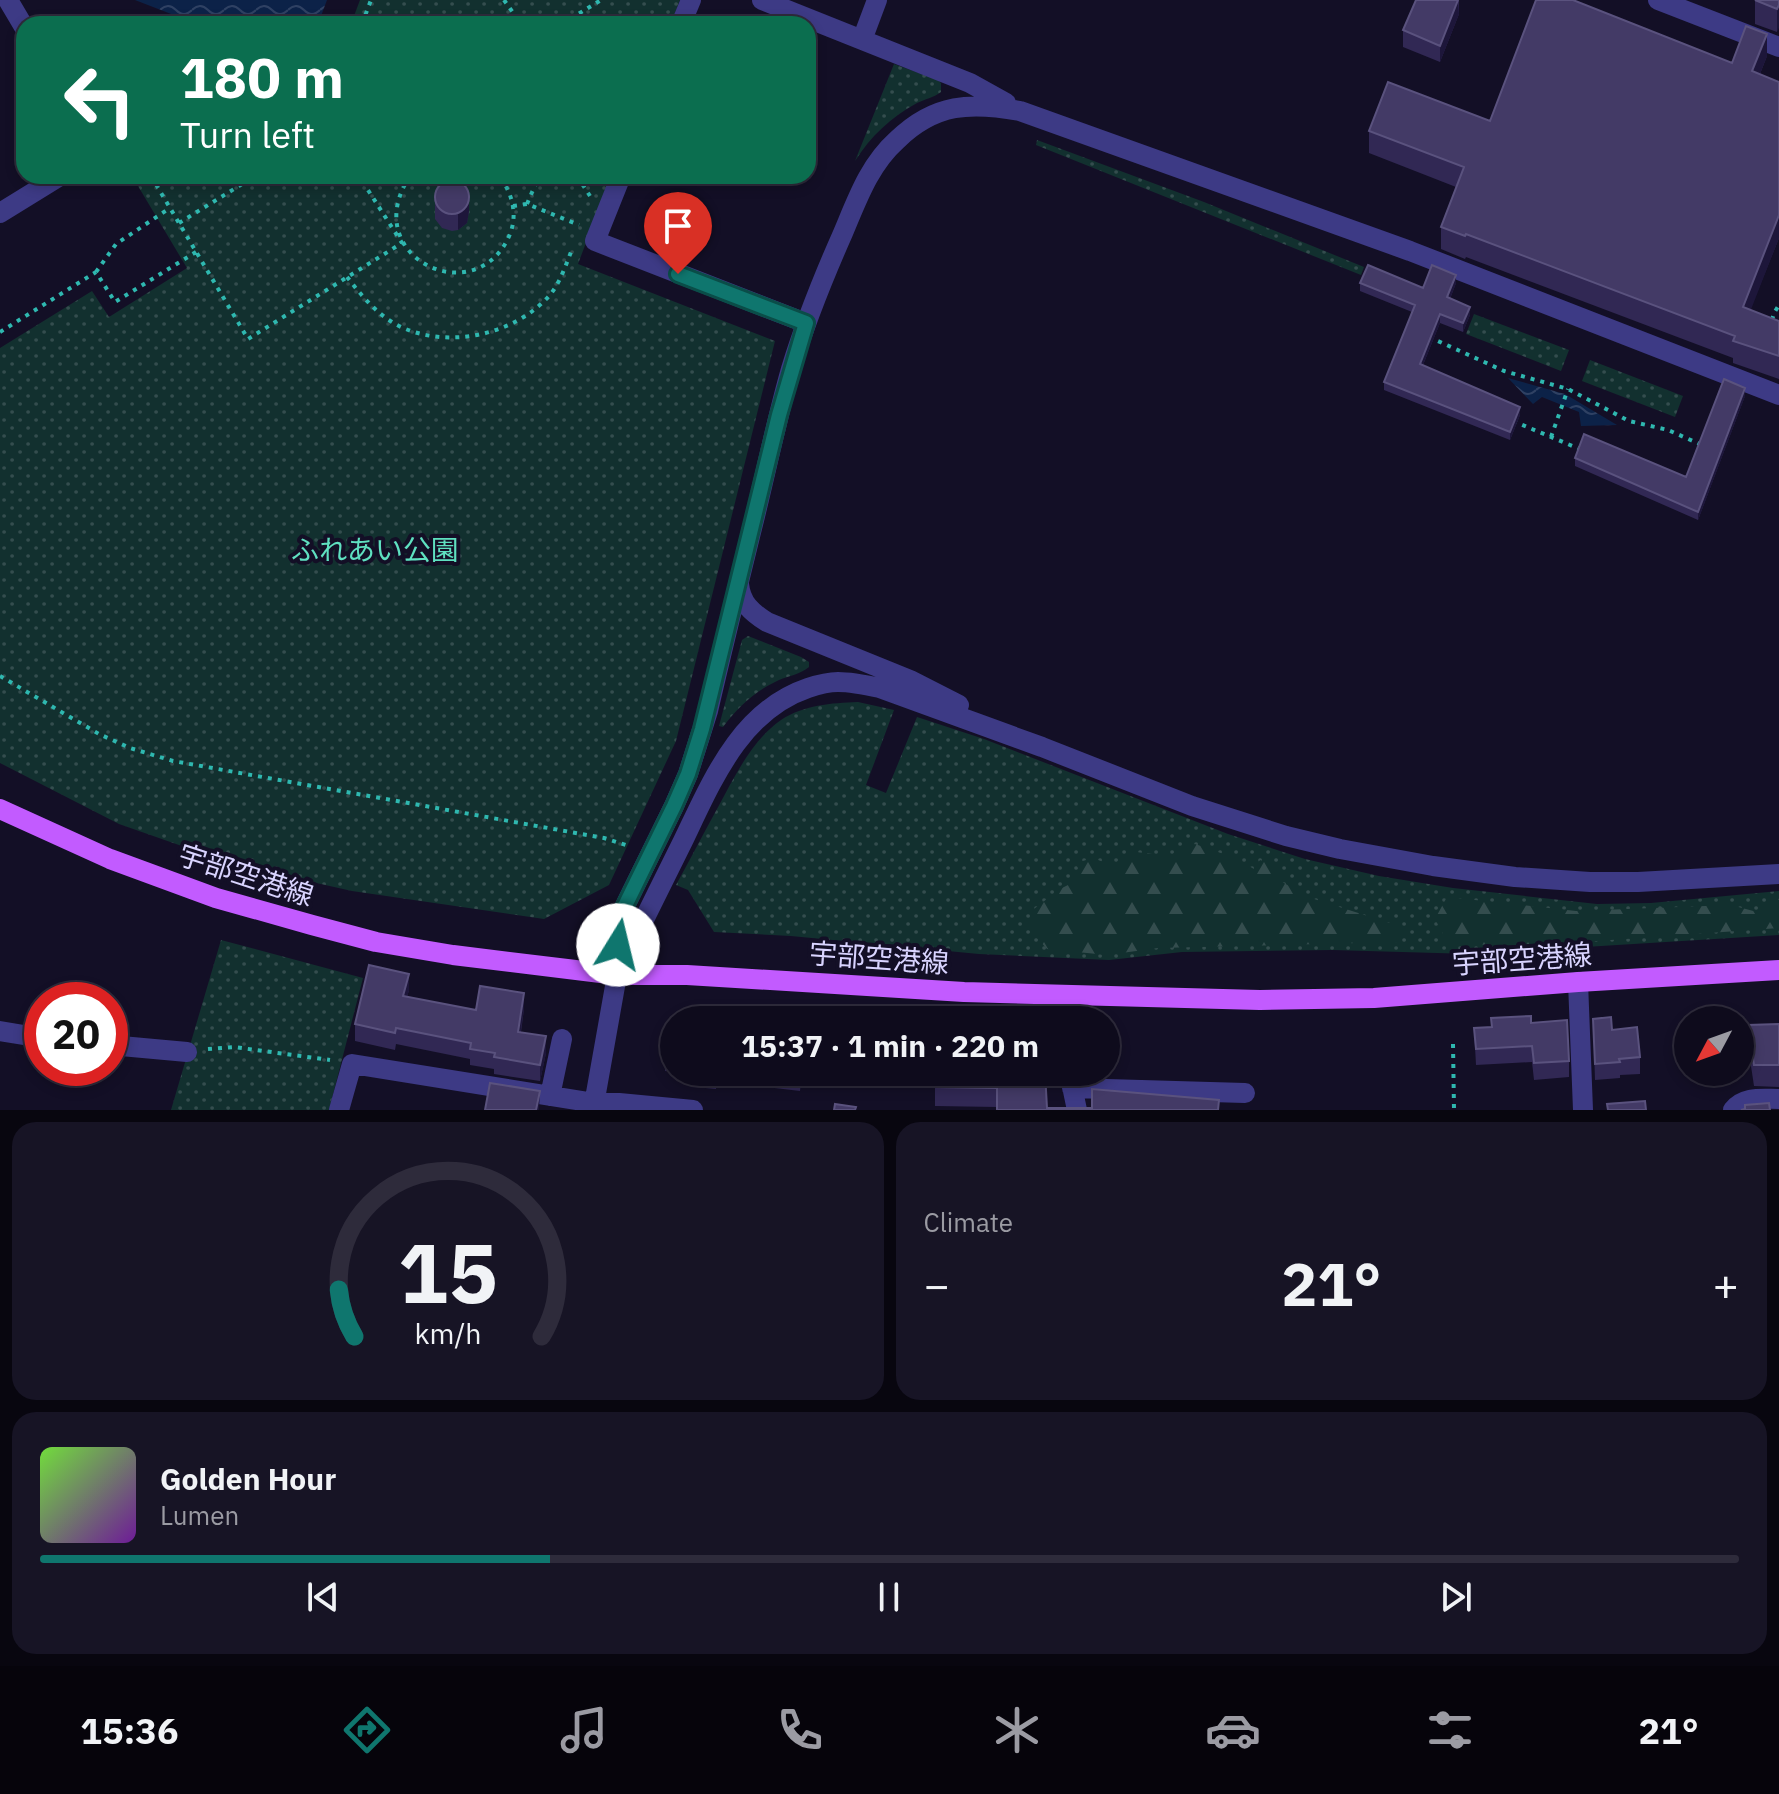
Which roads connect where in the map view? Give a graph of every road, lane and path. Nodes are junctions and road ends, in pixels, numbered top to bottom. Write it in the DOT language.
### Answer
graph roads {
  1 [pos="601,0"];
  2 [pos="762,0"];
  3 [pos="877,0"];
  4 [pos="1658,0"];
  5 [pos="575,16"];
  6 [pos="802,16"];
  7 [pos="816,22"];
  8 [pos="862,40"];
  9 [pos="1779,47"];
  10 [pos="1020,111"];
  11 [pos="47,184"];
  12 [pos="156,184"];
  13 [pos="242,184"];
  14 [pos="364,184"];
  15 [pos="406,184"];
  16 [pos="504,184"];
  17 [pos="536,184"];
  18 [pos="582,184"];
  19 [pos="618,184"];
  20 [pos="591,198"];
  21 [pos="527,204"];
  22 [pos="513,206"];
  23 [pos="170,208"];
  24 [pos="0,213"];
  25 [pos="179,223"];
  26 [pos="581,226"];
  27 [pos="402,243"];
  28 [pos="196,252"];
  29 [pos="586,258"];
  30 [pos="96,272"];
  31 [pos="347,277"];
  32 [pos="1779,305"];
  33 [pos="806,323"];
  34 [pos="1772,324"];
  35 [pos="0,332"];
  36 [pos="1420,333"];
  37 [pos="1568,389"];
  38 [pos="1779,395"];
  39 [pos="1506,419"];
  40 [pos="1551,437"];
  41 [pos="1711,449"];
  42 [pos="1594,454"];
  43 [pos="739,584"];
  44 [pos="0,676"];
  45 [pos="1042,747"];
  46 [pos="0,809"];
  47 [pos="633,848"];
  48 [pos="1779,874"];
  49 [pos="1779,970"];
  50 [pos="617,975"];
  51 [pos="1578,982"];
  52 [pos="1072,996"];
  53 [pos="1072,1006"];
  54 [pos="0,1031"];
  55 [pos="24,1035"];
  56 [pos="562,1039"];
  57 [pos="1453,1044"];
  58 [pos="128,1047"];
  59 [pos="187,1052"];
  60 [pos="352,1064"];
  61 [pos="1120,1084"];
  62 [pos="1072,1086"];
  63 [pos="1245,1093"];
  64 [pos="550,1096"];
  65 [pos="1779,1099"];
  66 [pos="594,1106"];
  67 [pos="339,1110"];
  68 [pos="693,1110"];
  69 [pos="1077,1110"];
  70 [pos="1454,1110"];
  71 [pos="1583,1110"];
  72 [pos="1733,1110"];
  1 -- 5 [label="path"];
  2 -- 6 [label="street"];
  3 -- 8 [label="street"];
  4 -- 9 [label="street"];
  7 -- 8 [label="street"];
  8 -- 10 [label="street"];
  10 -- 33 [label="street"];
  10 -- 38 [label="street"];
  11 -- 24 [label="street"];
  12 -- 23 [label="path"];
  13 -- 25 [label="path"];
  14 -- 27 [label="path"];
  15 -- 27 [label="path"];
  16 -- 22 [label="path"];
  17 -- 21 [label="path"];
  18 -- 20 [label="path"];
  19 -- 33 [label="street"];
  21 -- 22 [label="path"];
  21 -- 26 [label="path"];
  22 -- 27 [label="path"];
  23 -- 25 [label="path"];
  23 -- 30 [label="path"];
  25 -- 28 [label="path"];
  27 -- 31 [label="path"];
  28 -- 30 [label="path"];
  28 -- 31 [label="path"];
  29 -- 31 [label="path"];
  30 -- 35 [label="path"];
  32 -- 34 [label="path"];
  33 -- 43 [label="street"];
  36 -- 37 [label="path"];
  37 -- 40 [label="path"];
  37 -- 41 [label="path"];
  39 -- 40 [label="path"];
  40 -- 42 [label="path"];
  43 -- 45 [label="street"];
  43 -- 50 [label="street"];
  44 -- 47 [label="path"];
  45 -- 48 [label="street"];
  45 -- 50 [label="street"];
  46 -- 50 [label="main road, 宇部空港線"];
  49 -- 51 [label="main road, 宇部空港線"];
  50 -- 52 [label="main road, 宇部空港線"];
  50 -- 66 [label="street"];
  51 -- 52 [label="main road, 宇部空港線"];
  51 -- 71 [label="street"];
  52 -- 53 [label="street"];
  54 -- 55 [label="street"];
  56 -- 64 [label="street"];
  57 -- 70 [label="path"];
  58 -- 59 [label="street"];
  59 -- 60 [label="path"];
  60 -- 64 [label="street"];
  60 -- 67 [label="street"];
  61 -- 63 [label="street"];
  62 -- 69 [label="street"];
  64 -- 66 [label="street"];
  65 -- 72 [label="street"];
  66 -- 68 [label="street"];
}
